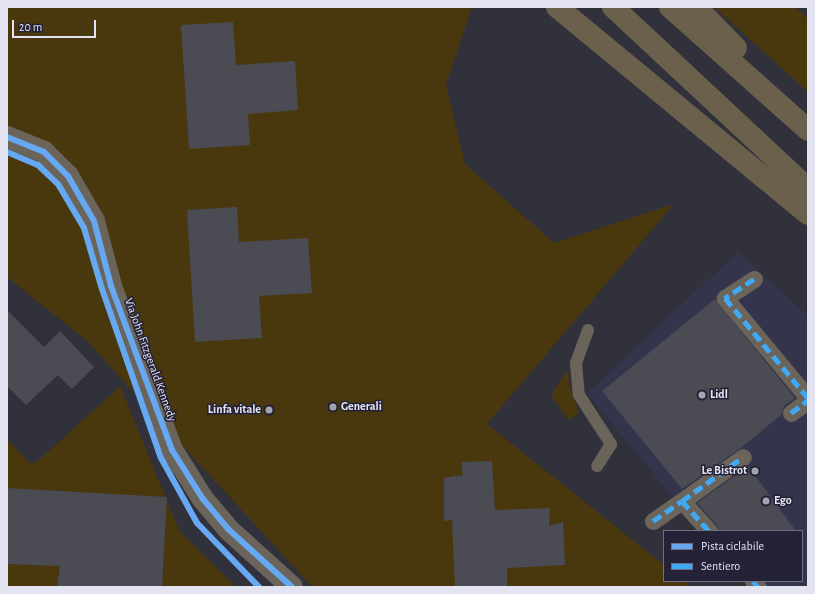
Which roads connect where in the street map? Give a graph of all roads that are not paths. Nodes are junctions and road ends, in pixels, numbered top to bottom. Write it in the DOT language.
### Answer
graph roads {
  1 [pos="557,7"];
  2 [pos="613,7"];
  3 [pos="670,7"];
  4 [pos="696,7"];
  5 [pos="808,123"];
  6 [pos="808,130"];
  7 [pos="7,137"];
  8 [pos="808,189"];
  9 [pos="808,214"];
  10 [pos="754,279"];
  11 [pos="588,330"];
  12 [pos="808,399"];
  13 [pos="791,413"];
  14 [pos="743,457"];
  15 [pos="597,466"];
  16 [pos="682,501"];
  17 [pos="653,521"];
  18 [pos="708,530"];
  19 [pos="292,587"];
  1 -- 9 [label="highway"];
  2 -- 8 [label="highway"];
  3 -- 6 [label="highway"];
  4 -- 5 [label="highway"];
  7 -- 19 [label="street, Via John Fitzgerald Kennedy"];
  10 -- 12 [label="street"];
  11 -- 15 [label="lane"];
  12 -- 13 [label="street"];
  14 -- 16 [label="street"];
  16 -- 17 [label="street"];
  16 -- 18 [label="street"];
}
